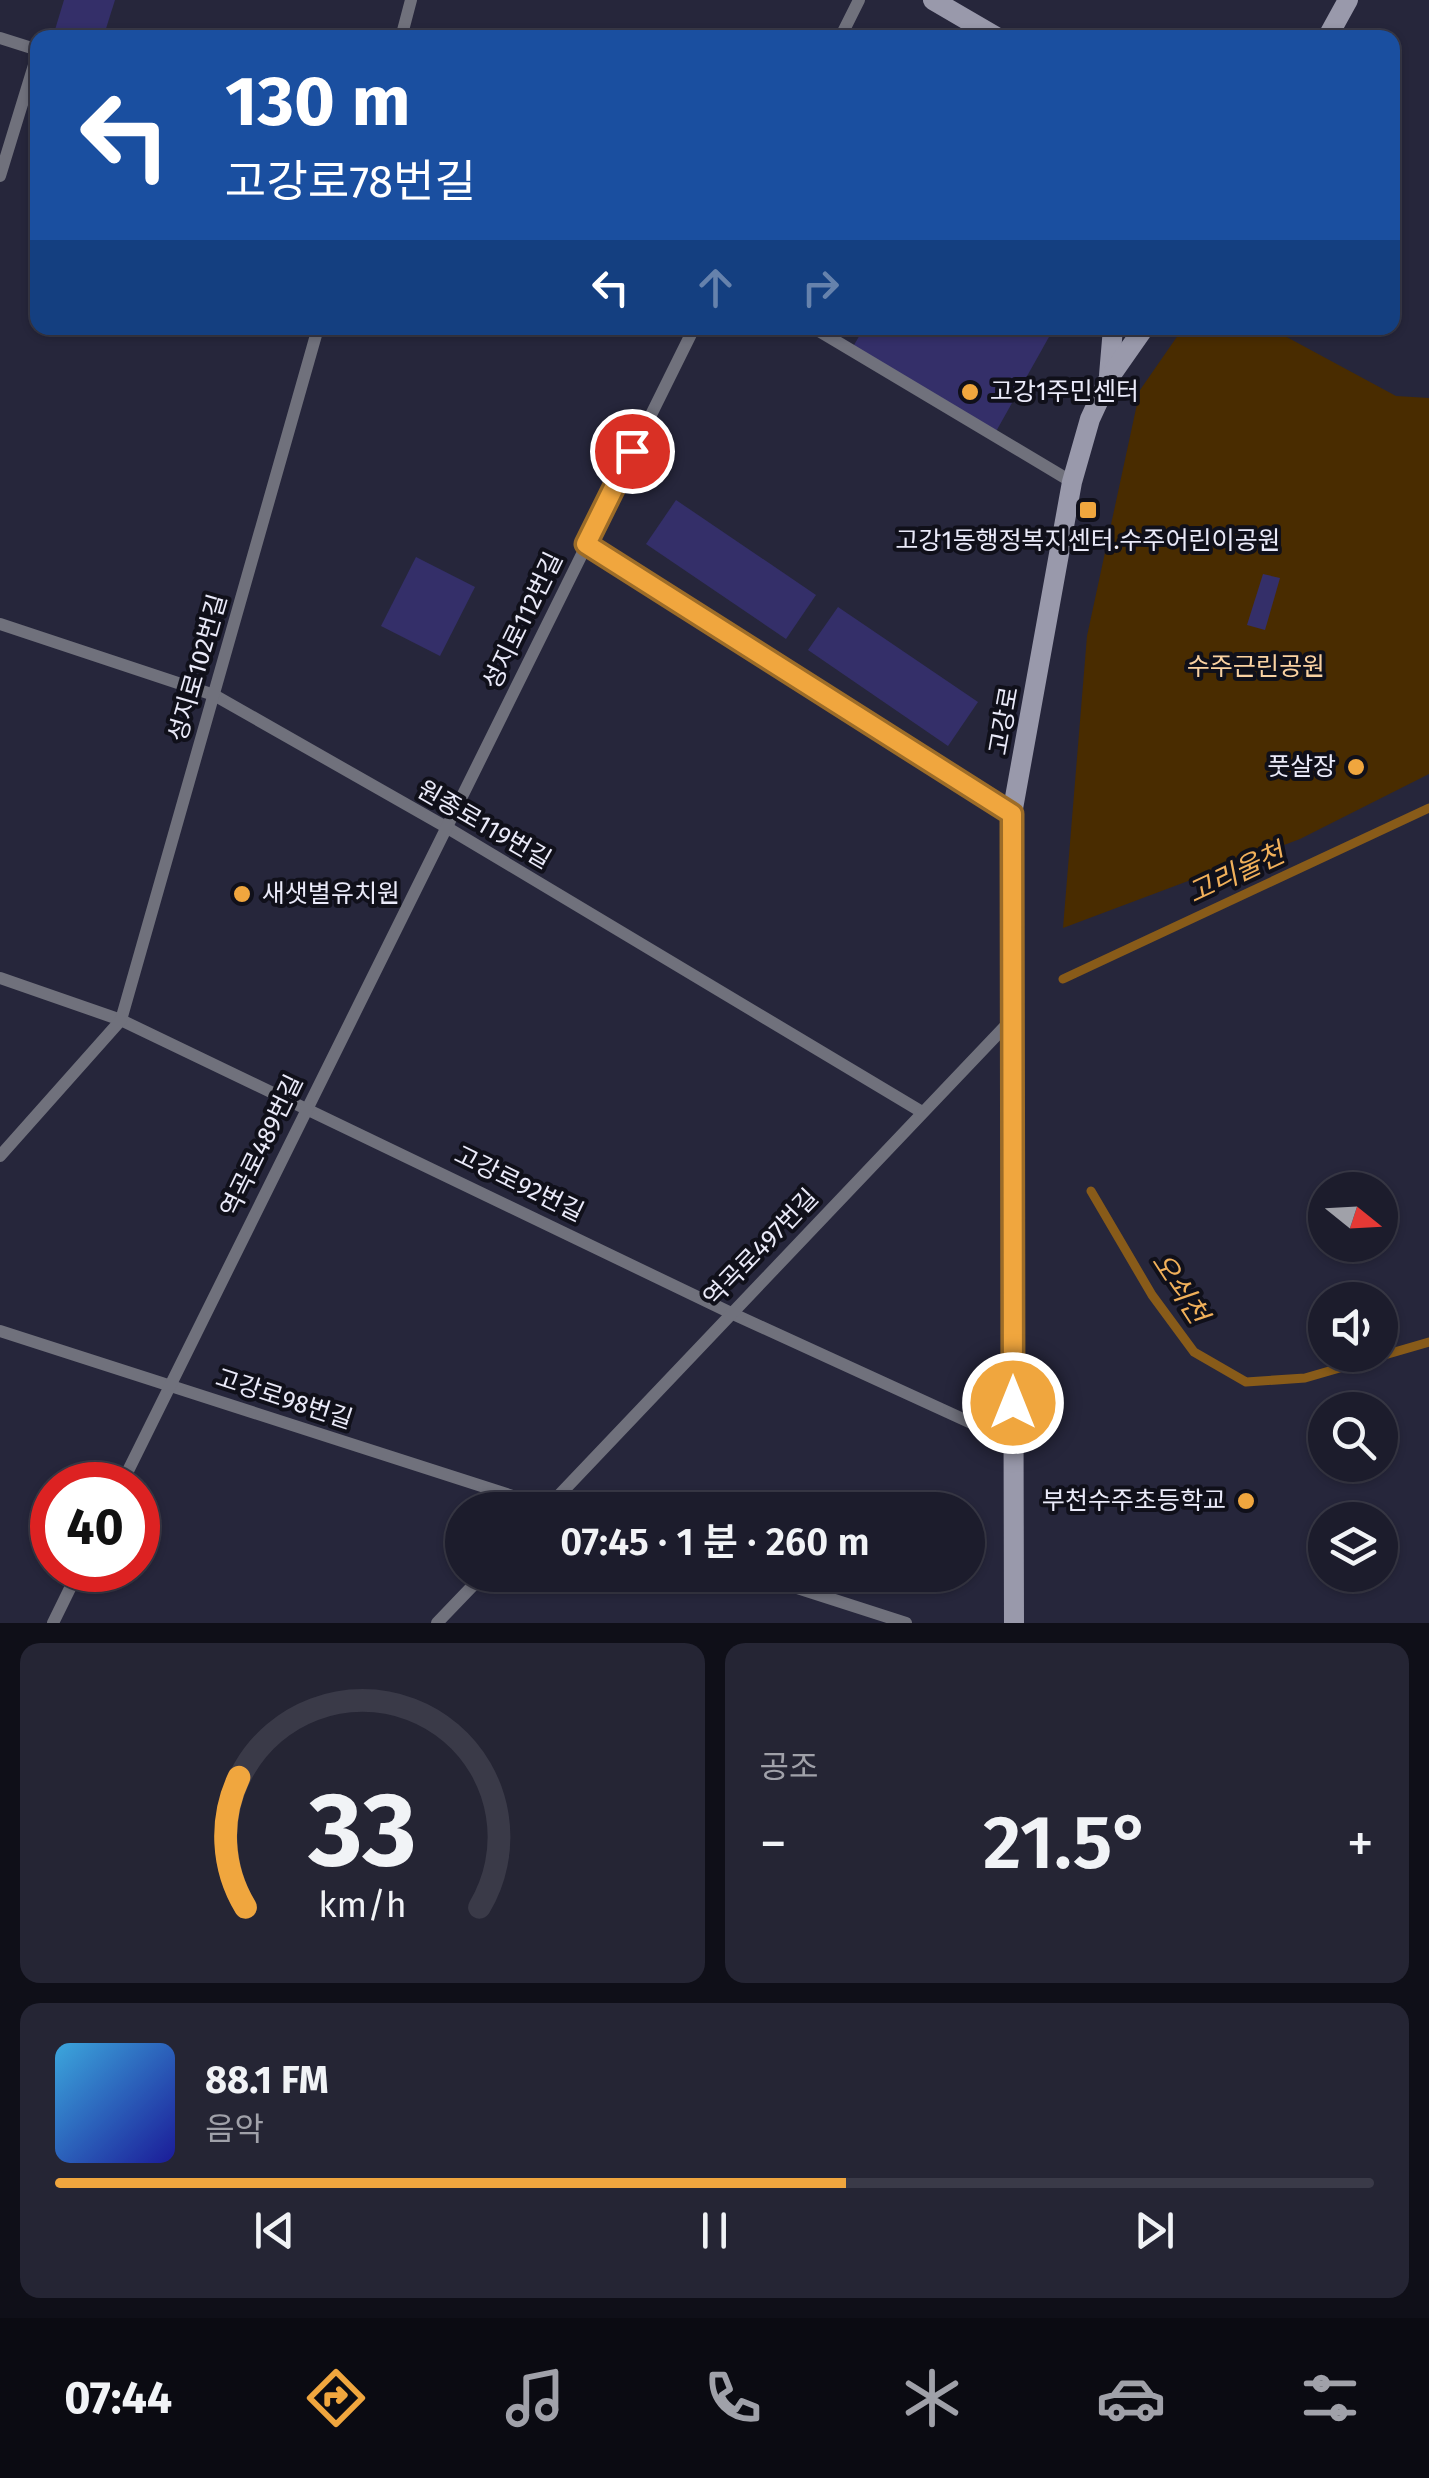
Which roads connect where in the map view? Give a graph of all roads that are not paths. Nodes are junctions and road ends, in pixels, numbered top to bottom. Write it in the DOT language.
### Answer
graph roads {
  1 [pos="411,0"];
  2 [pos="859,0"];
  3 [pos="933,0"];
  4 [pos="1348,0"];
  5 [pos="402,30"];
  6 [pos="844,30"];
  7 [pos="984,30"];
  8 [pos="1331,30"];
  9 [pos="0,38"];
  10 [pos="30,48"];
  11 [pos="30,77"];
  12 [pos="0,176"];
  13 [pos="316,335"];
  14 [pos="690,335"];
  15 [pos="826,335"];
  16 [pos="1112,335"];
  17 [pos="1139,335"];
  18 [pos="1109,378"];
  19 [pos="1072,482"];
  20 [pos="586,544"];
  21 [pos="0,624"];
  22 [pos="214,695"];
  23 [pos="1012,814"];
  24 [pos="446,828"];
  25 [pos="0,978"];
  26 [pos="1012,1019"];
  27 [pos="121,1020"];
  28 [pos="306,1106"];
  29 [pos="922,1112"];
  30 [pos="2,1151"];
  31 [pos="731,1313"];
  32 [pos="0,1331"];
  33 [pos="169,1386"];
  34 [pos="1013,1442"];
  35 [pos="131,1462"];
  36 [pos="497,1492"];
  37 [pos="566,1492"];
  38 [pos="68,1592"];
  39 [pos="467,1592"];
  40 [pos="810,1592"];
  41 [pos="53,1623"];
  42 [pos="438,1623"];
  43 [pos="906,1623"];
  44 [pos="1014,1623"];
  1 -- 5 [label="lane"];
  2 -- 6 [label="lane"];
  3 -- 7 [label="street"];
  4 -- 8 [label="street"];
  9 -- 10 [label="lane"];
  11 -- 12 [label="lane"];
  13 -- 22 [label="lane, 성지로102번길"];
  14 -- 20 [label="lane, 성지로112번길"];
  15 -- 19 [label="lane"];
  16 -- 18 [label="street"];
  17 -- 18 [label="street, 고강로"];
  18 -- 19 [label="street, 고강로"];
  19 -- 23 [label="street, 고강로"];
  20 -- 23 [label="lane"];
  20 -- 24 [label="lane, 성지로112번길"];
  21 -- 22 [label="lane, 원종로119번길"];
  22 -- 24 [label="lane, 원종로119번길"];
  22 -- 27 [label="lane, 성지로102번길"];
  23 -- 26 [label="street, 고강로"];
  24 -- 28 [label="lane, 역곡로489번길"];
  24 -- 29 [label="lane, 원종로119번길"];
  25 -- 27 [label="lane, 고강로92번길"];
  26 -- 29 [label="lane, 역곡로497번길"];
  26 -- 34 [label="street, 고강로"];
  27 -- 28 [label="lane, 고강로92번길"];
  27 -- 30 [label="lane"];
  28 -- 31 [label="lane, 고강로92번길"];
  28 -- 33 [label="lane, 역곡로489번길"];
  29 -- 31 [label="lane, 역곡로497번길"];
  31 -- 34 [label="lane, 고강로92번길"];
  31 -- 37 [label="lane, 역곡로497번길"];
  32 -- 33 [label="lane, 고강로98번길"];
  33 -- 35 [label="lane, 역곡로489번길"];
  33 -- 36 [label="lane, 고강로98번길"];
  34 -- 44 [label="street, 고강로"];
  38 -- 41 [label="lane"];
  39 -- 42 [label="lane"];
  40 -- 43 [label="lane"];
}
